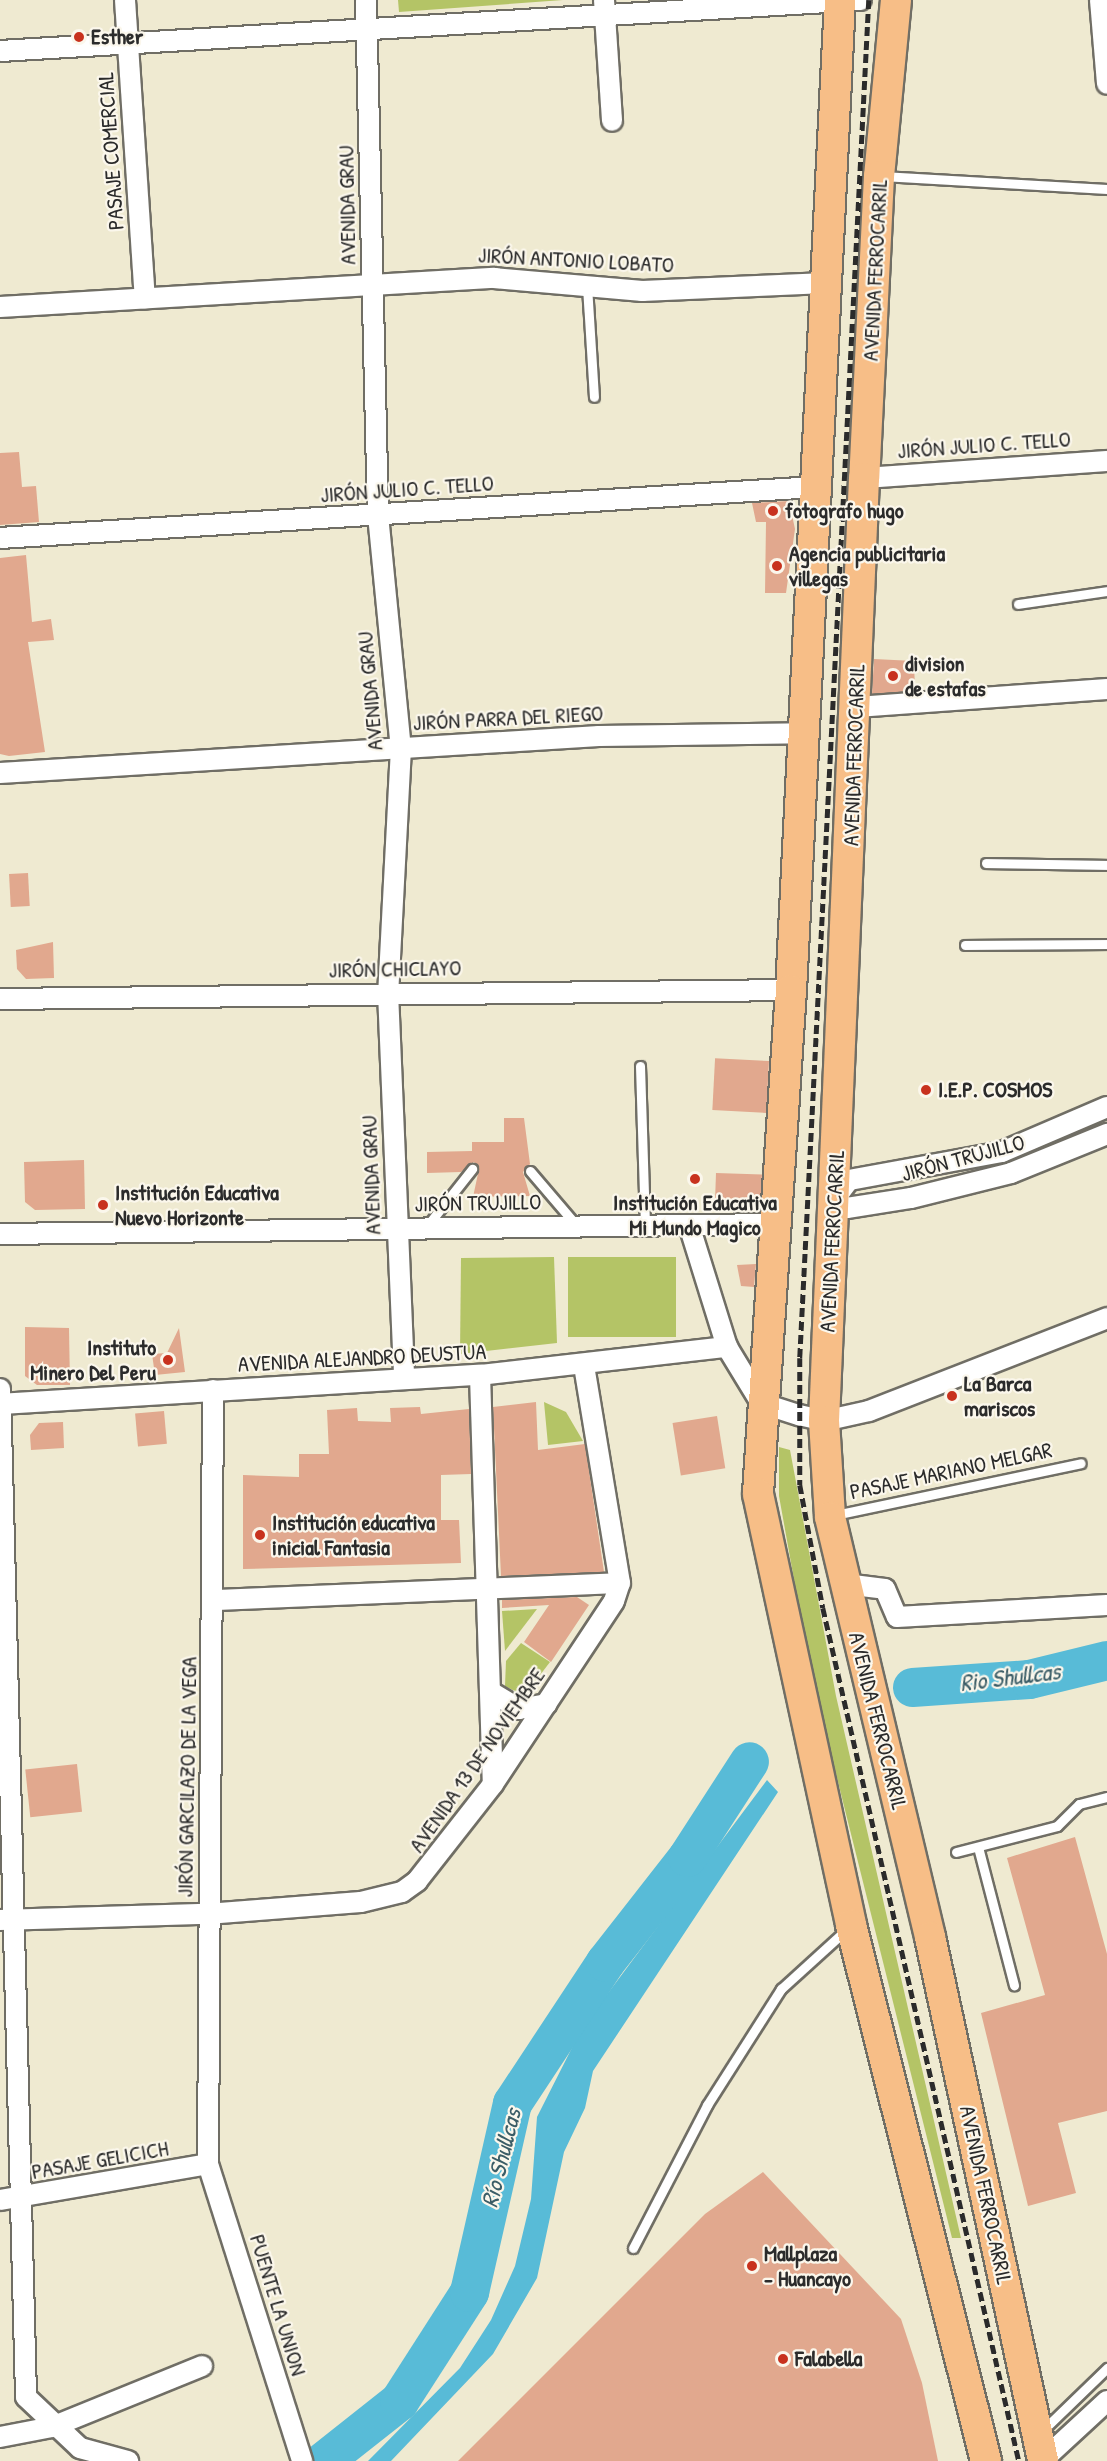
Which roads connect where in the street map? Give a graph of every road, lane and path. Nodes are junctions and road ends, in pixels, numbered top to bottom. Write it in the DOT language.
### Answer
graph roads {
  1 [pos="124,0"];
  2 [pos="366,0"];
  3 [pos="896,0"];
  4 [pos="1100,0"];
  5 [pos="847,1"];
  6 [pos="604,9"];
  7 [pos="368,31"];
  8 [pos="127,42"];
  9 [pos="0,51"];
  10 [pos="1107,84"];
  11 [pos="612,121"];
  12 [pos="879,176"];
  13 [pos="1107,189"];
  14 [pos="826,283"];
  15 [pos="373,285"];
  16 [pos="587,286"];
  17 [pos="145,298"];
  18 [pos="0,307"];
  19 [pos="594,397"];
  20 [pos="1107,461"];
  21 [pos="864,478"];
  22 [pos="816,487"];
  23 [pos="378,515"];
  24 [pos="0,538"];
  25 [pos="1107,591"];
  26 [pos="1017,604"];
  27 [pos="1107,689"];
  28 [pos="856,707"];
  29 [pos="804,733"];
  30 [pos="401,748"];
  31 [pos="0,772"];
  32 [pos="986,863"];
  33 [pos="1107,866"];
  34 [pos="1107,944"];
  35 [pos="965,945"];
  36 [pos="791,990"];
  37 [pos="388,992"];
  38 [pos="0,999"];
  39 [pos="640,1066"];
  40 [pos="1107,1107"];
  41 [pos="1107,1134"];
  42 [pos="472,1169"];
  43 [pos="530,1170"];
  44 [pos="840,1196"];
  45 [pos="777,1224"];
  46 [pos="645,1225"];
  47 [pos="689,1225"];
  48 [pos="577,1226"];
  49 [pos="426,1228"];
  50 [pos="398,1229"];
  51 [pos="0,1234"];
  52 [pos="1107,1318"];
  53 [pos="726,1347"];
  54 [pos="584,1366"];
  55 [pos="480,1376"];
  56 [pos="404,1378"];
  57 [pos="0,1389"];
  58 [pos="213,1390"];
  59 [pos="761,1403"];
  60 [pos="0,1404"];
  61 [pos="824,1421"];
  62 [pos="1081,1463"];
  63 [pos="830,1516"];
  64 [pos="620,1583"];
  65 [pos="845,1584"];
  66 [pos="488,1590"];
  67 [pos="215,1600"];
  68 [pos="1107,1605"];
  69 [pos="5,1685"];
  70 [pos="491,1692"];
  71 [pos="547,1704"];
  72 [pos="494,1784"];
  73 [pos="1107,1797"];
  74 [pos="978,1847"];
  75 [pos="956,1852"];
  76 [pos="207,1914"];
  77 [pos="849,1915"];
  78 [pos="8,1920"];
  79 [pos="1014,1985"];
  80 [pos="208,2164"];
  81 [pos="23,2198"];
  82 [pos="0,2200"];
  83 [pos="633,2248"];
  84 [pos="202,2366"];
  85 [pos="1107,2367"];
  86 [pos="1107,2401"];
  87 [pos="52,2427"];
  88 [pos="0,2437"];
  89 [pos="1040,2447"];
  90 [pos="128,2461"];
  91 [pos="302,2461"];
  92 [pos="986,2461"];
  1 -- 8 [label="street, PASAJE COMERCIAL"];
  2 -- 7 [label="street, AVENIDA GRAU"];
  3 -- 12 [label="main road, AVENIDA FERROCARRIL"];
  4 -- 10 [label="street"];
  5 -- 6 [label="street"];
  5 -- 14 [label="main road"];
  6 -- 7 [label="street"];
  6 -- 11 [label="street"];
  7 -- 8 [label="street"];
  7 -- 15 [label="street, AVENIDA GRAU"];
  8 -- 9 [label="street"];
  8 -- 17 [label="street, PASAJE COMERCIAL"];
  12 -- 13 [label="lane"];
  12 -- 21 [label="main road, AVENIDA FERROCARRIL"];
  14 -- 16 [label="street, JIRÓN ANTONIO LOBATO"];
  14 -- 22 [label="main road"];
  15 -- 16 [label="street, JIRÓN ANTONIO LOBATO"];
  15 -- 17 [label="street, JIRÓN ANTONIO LOBATO"];
  15 -- 23 [label="street, AVENIDA GRAU"];
  16 -- 19 [label="lane"];
  17 -- 18 [label="street, JIRÓN ANTONIO LOBATO"];
  20 -- 21 [label="street, JIRÓN JULIO C. TELLO"];
  21 -- 28 [label="main road, AVENIDA FERROCARRIL"];
  22 -- 23 [label="street, JIRÓN JULIO C. TELLO"];
  22 -- 29 [label="main road"];
  23 -- 24 [label="street, JIRÓN JULIO C. TELLO"];
  23 -- 30 [label="street, AVENIDA GRAU"];
  25 -- 26 [label="lane"];
  27 -- 28 [label="street"];
  28 -- 44 [label="main road, AVENIDA FERROCARRIL"];
  29 -- 30 [label="street, JIRÓN PARRA DEL RIEGO"];
  29 -- 36 [label="main road"];
  30 -- 31 [label="street, JIRÓN PARRA DEL RIEGO"];
  30 -- 37 [label="street, AVENIDA GRAU"];
  32 -- 33 [label="lane"];
  34 -- 35 [label="lane"];
  36 -- 37 [label="street, JIRÓN CHICLAYO"];
  36 -- 45 [label="main road"];
  37 -- 38 [label="street, JIRÓN CHICLAYO"];
  37 -- 50 [label="street, AVENIDA GRAU"];
  39 -- 46 [label="lane"];
  40 -- 44 [label="street, JIRÓN TRUJILLO"];
  41 -- 44 [label="street, JIRÓN TRUJILLO"];
  42 -- 49 [label="lane"];
  43 -- 48 [label="lane"];
  44 -- 61 [label="main road, AVENIDA FERROCARRIL"];
  45 -- 47 [label="street, JIRÓN TRUJILLO"];
  45 -- 59 [label="main road"];
  46 -- 47 [label="street, JIRÓN TRUJILLO"];
  46 -- 48 [label="street, JIRÓN TRUJILLO"];
  47 -- 53 [label="street"];
  48 -- 49 [label="street, JIRÓN TRUJILLO"];
  49 -- 50 [label="street, JIRÓN TRUJILLO"];
  50 -- 51 [label="street, JIRÓN TRUJILLO"];
  50 -- 56 [label="street, AVENIDA GRAU"];
  52 -- 61 [label="street"];
  53 -- 54 [label="street, AVENIDA ALEJANDRO DEUSTUA"];
  53 -- 59 [label="street"];
  54 -- 55 [label="street, AVENIDA ALEJANDRO DEUSTUA"];
  54 -- 64 [label="street"];
  55 -- 56 [label="street, AVENIDA ALEJANDRO DEUSTUA"];
  55 -- 66 [label="street"];
  56 -- 58 [label="street, AVENIDA ALEJANDRO DEUSTUA"];
  57 -- 60 [label="street"];
  58 -- 60 [label="street, AVENIDA ALEJANDRO DEUSTUA"];
  58 -- 67 [label="street, JIRÓN GARCILAZO DE LA VEGA"];
  59 -- 61 [label="street"];
  59 -- 77 [label="main road"];
  60 -- 69 [label="street"];
  61 -- 63 [label="main road, AVENIDA FERROCARRIL"];
  62 -- 63 [label="lane, PASAJE MARIANO MELGAR"];
  63 -- 65 [label="main road, AVENIDA FERROCARRIL"];
  64 -- 66 [label="street"];
  64 -- 71 [label="street, AVENIDA 13 DE NOVIEMBRE"];
  65 -- 68 [label="street"];
  65 -- 89 [label="main road, AVENIDA FERROCARRIL"];
  66 -- 67 [label="street"];
  66 -- 70 [label="street"];
  67 -- 76 [label="street, JIRÓN GARCILAZO DE LA VEGA"];
  69 -- 78 [label="street"];
  70 -- 71 [label="street"];
  70 -- 72 [label="street"];
  71 -- 72 [label="street, AVENIDA 13 DE NOVIEMBRE"];
  72 -- 76 [label="street, AVENIDA 13 DE NOVIEMBRE"];
  73 -- 74 [label="lane"];
  74 -- 75 [label="lane"];
  74 -- 79 [label="lane"];
  76 -- 78 [label="street, AVENIDA 13 DE NOVIEMBRE"];
  76 -- 80 [label="street, JIRÓN GARCILAZO DE LA VEGA"];
  77 -- 83 [label="lane"];
  77 -- 92 [label="main road"];
  78 -- 81 [label="street"];
  80 -- 81 [label="street, PASAJE GELICICH"];
  80 -- 91 [label="street, PUENTE LA UNION"];
  81 -- 82 [label="street, PASAJE GELICICH"];
  81 -- 87 [label="street"];
  84 -- 87 [label="street"];
  85 -- 89 [label="lane"];
  86 -- 89 [label="street"];
  87 -- 88 [label="street"];
  87 -- 90 [label="street"];
}
